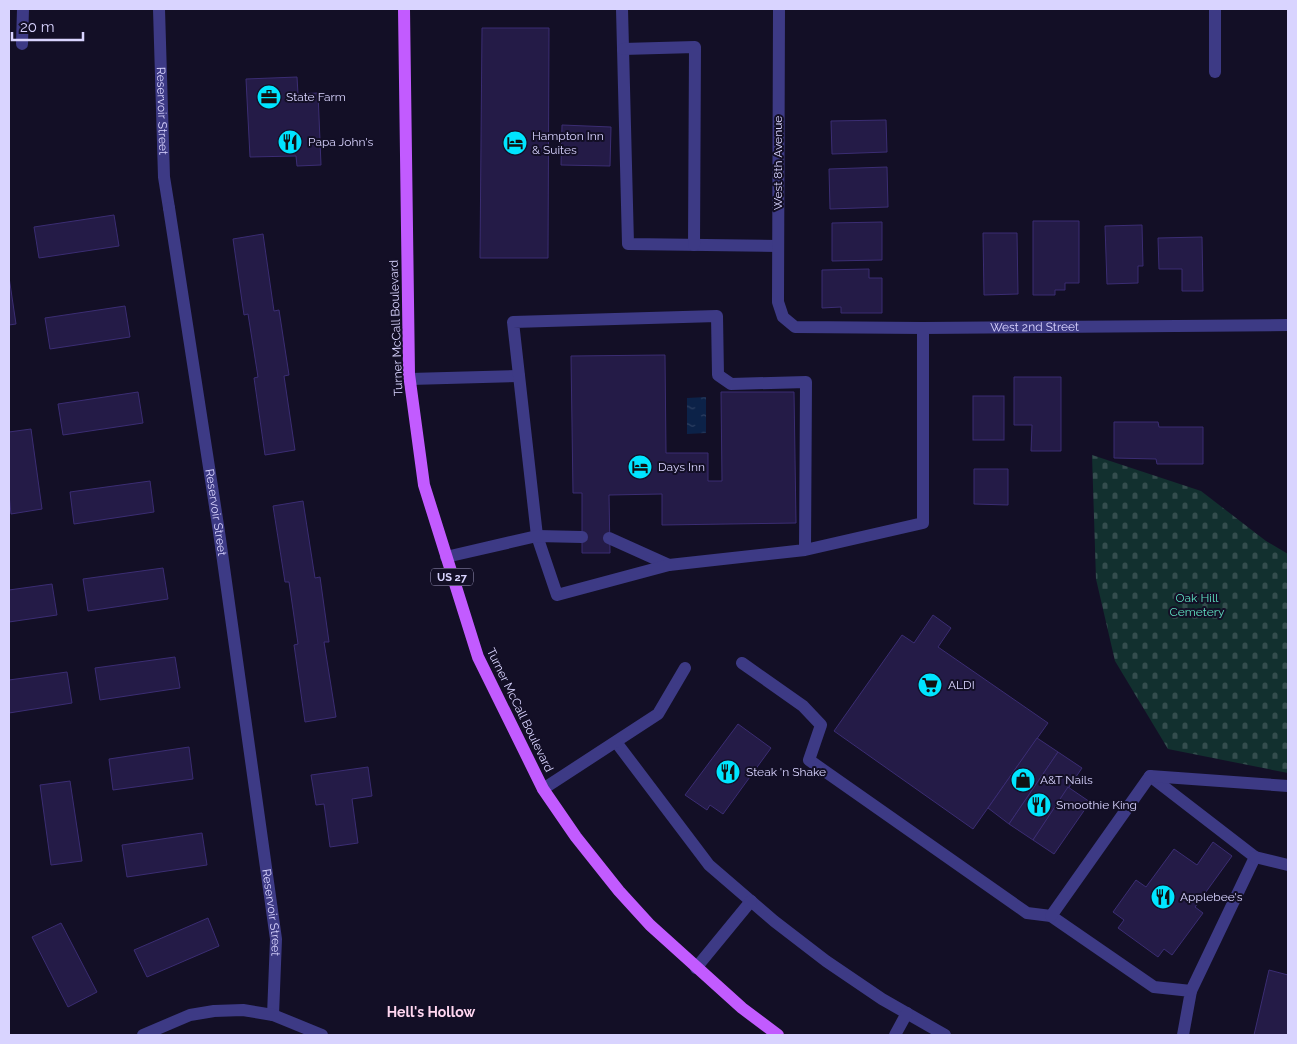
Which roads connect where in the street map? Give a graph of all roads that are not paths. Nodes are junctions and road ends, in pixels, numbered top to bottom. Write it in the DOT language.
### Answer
graph roads {
  1 [pos="23,9"];
  2 [pos="159,9"];
  3 [pos="404,9"];
  4 [pos="622,9"];
  5 [pos="778,9"];
  6 [pos="1215,9"];
  7 [pos="22,44"];
  8 [pos="623,49"];
  9 [pos="1215,72"];
  10 [pos="694,245"];
  11 [pos="778,246"];
  12 [pos="783,317"];
  13 [pos="1288,325"];
  14 [pos="924,328"];
  15 [pos="519,376"];
  16 [pos="410,379"];
  17 [pos="537,536"];
  18 [pos="582,537"];
  19 [pos="609,538"];
  20 [pos="805,550"];
  21 [pos="446,557"];
  22 [pos="669,565"];
  23 [pos="742,663"];
  24 [pos="685,668"];
  25 [pos="616,742"];
  26 [pos="1150,776"];
  27 [pos="1288,786"];
  28 [pos="543,790"];
  29 [pos="1255,857"];
  30 [pos="1288,864"];
  31 [pos="751,902"];
  32 [pos="1051,916"];
  33 [pos="696,968"];
  34 [pos="1191,991"];
  35 [pos="907,1013"];
  36 [pos="273,1015"];
  37 [pos="143,1035"];
  38 [pos="322,1035"];
  39 [pos="778,1035"];
  40 [pos="895,1035"];
  41 [pos="945,1035"];
  42 [pos="1183,1035"];
  1 -- 7 [label="street"];
  2 -- 36 [label="street, Reservoir Street"];
  3 -- 16 [label="main road, Turner McCall Boulevard / US 27"];
  4 -- 8 [label="street"];
  5 -- 11 [label="street, West 8th Avenue"];
  6 -- 9 [label="street"];
  8 -- 10 [label="street"];
  8 -- 10 [label="street"];
  10 -- 11 [label="street"];
  11 -- 12 [label="street, West 8th Avenue"];
  12 -- 14 [label="street, West 2nd Street"];
  13 -- 14 [label="street, West 2nd Street"];
  14 -- 20 [label="street"];
  15 -- 16 [label="street"];
  15 -- 17 [label="street"];
  15 -- 20 [label="street"];
  16 -- 21 [label="main road, Turner McCall Boulevard / US 27"];
  17 -- 18 [label="street"];
  17 -- 21 [label="street"];
  17 -- 22 [label="street"];
  19 -- 22 [label="street"];
  20 -- 22 [label="street"];
  21 -- 28 [label="main road, Turner McCall Boulevard / US 27"];
  23 -- 32 [label="street"];
  24 -- 25 [label="street"];
  25 -- 28 [label="street"];
  25 -- 31 [label="street"];
  26 -- 27 [label="street"];
  26 -- 29 [label="street"];
  26 -- 32 [label="street"];
  28 -- 33 [label="main road, Turner McCall Boulevard / US 27"];
  29 -- 30 [label="street"];
  29 -- 34 [label="street"];
  31 -- 33 [label="street"];
  31 -- 35 [label="street"];
  32 -- 34 [label="street"];
  33 -- 39 [label="main road, Turner McCall Boulevard / US 27"];
  34 -- 42 [label="street"];
  35 -- 40 [label="street"];
  35 -- 41 [label="street"];
  36 -- 37 [label="street"];
  36 -- 38 [label="street"];
}
